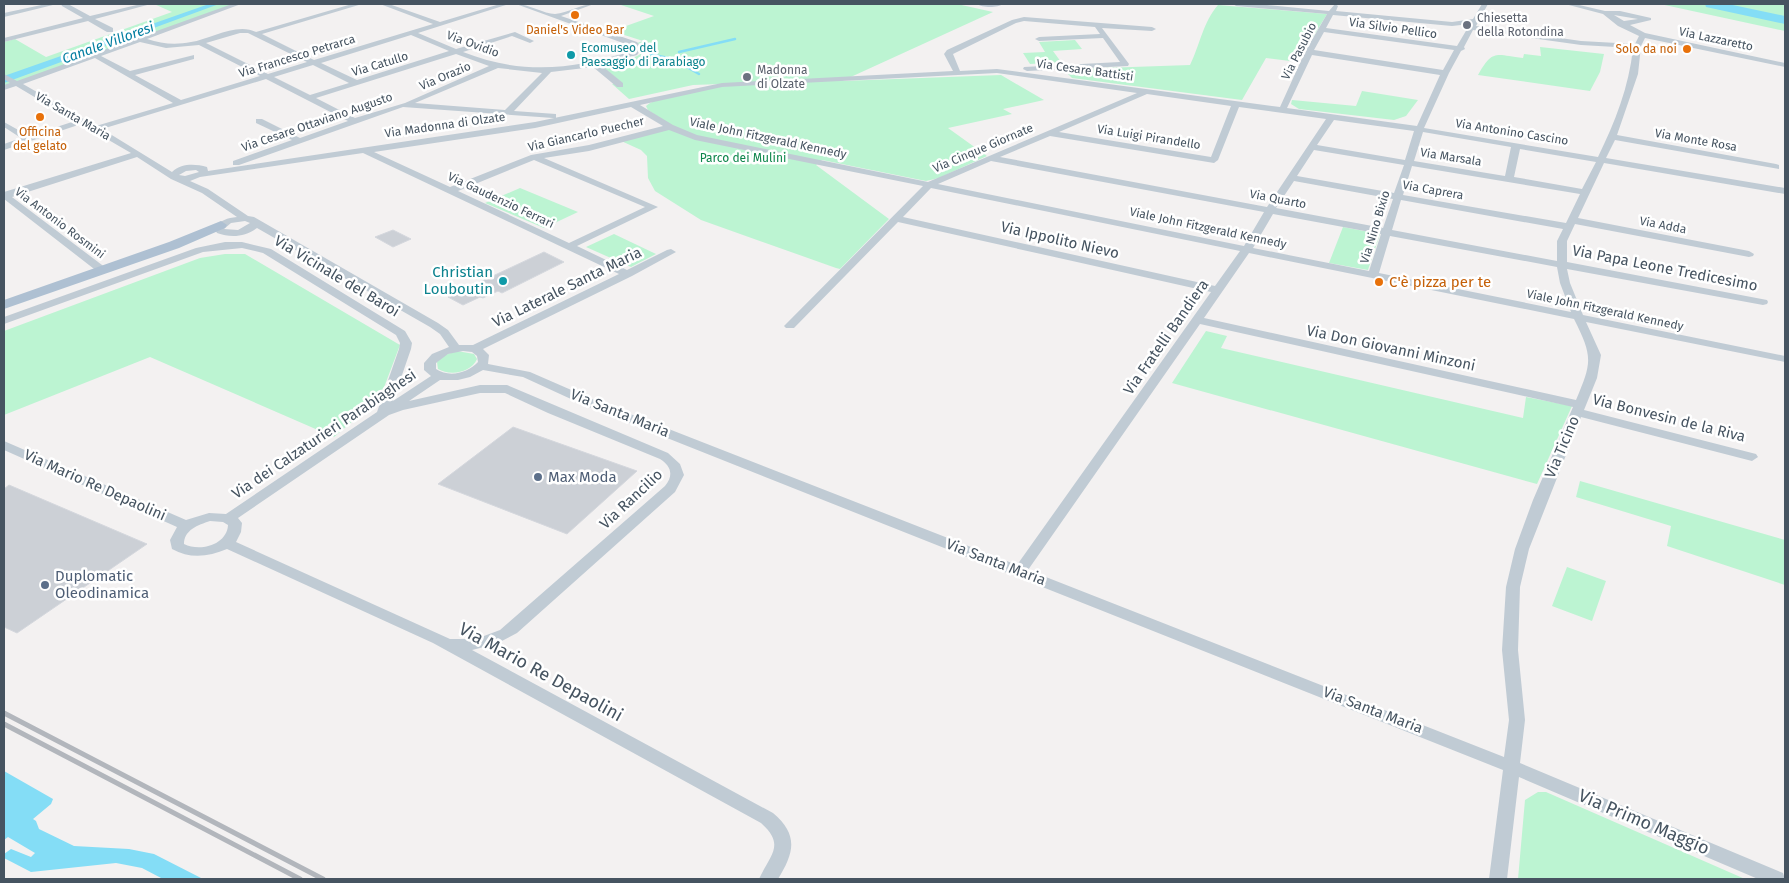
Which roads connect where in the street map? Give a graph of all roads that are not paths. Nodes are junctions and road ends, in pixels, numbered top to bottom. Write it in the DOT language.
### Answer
graph roads {
  1 [pos="54,4"];
  2 [pos="65,4"];
  3 [pos="148,4"];
  4 [pos="238,4"];
  5 [pos="359,4"];
  6 [pos="383,4"];
  7 [pos="506,4"];
  8 [pos="519,4"];
  9 [pos="544,4"];
  10 [pos="591,4"];
  11 [pos="980,4"];
  12 [pos="1000,4"];
  13 [pos="1236,4"];
  14 [pos="1485,4"];
  15 [pos="1570,4"];
  16 [pos="1334,7"];
  17 [pos="531,8"];
  18 [pos="1605,13"];
  19 [pos="4,15"];
  20 [pos="555,16"];
  21 [pos="89,19"];
  22 [pos="440,24"];
  23 [pos="1621,24"];
  24 [pos="1097,25"];
  25 [pos="1474,25"];
  26 [pos="1152,29"];
  27 [pos="110,30"];
  28 [pos="1322,30"];
  29 [pos="411,33"];
  30 [pos="255,34"];
  31 [pos="1643,35"];
  32 [pos="1106,36"];
  33 [pos="140,39"];
  34 [pos="1039,39"];
  35 [pos="4,40"];
  36 [pos="530,41"];
  37 [pos="199,42"];
  38 [pos="1637,46"];
  39 [pos="1460,49"];
  40 [pos="458,51"];
  41 [pos="1309,52"];
  42 [pos="95,54"];
  43 [pos="191,57"];
  44 [pos="314,62"];
  45 [pos="596,65"];
  46 [pos="1785,65"];
  47 [pos="496,66"];
  48 [pos="1070,67"];
  49 [pos="1056,68"];
  50 [pos="549,70"];
  51 [pos="997,71"];
  52 [pos="957,72"];
  53 [pos="1445,73"];
  54 [pos="129,74"];
  55 [pos="4,76"];
  56 [pos="267,76"];
  57 [pos="1054,78"];
  58 [pos="1065,80"];
  59 [pos="15,83"];
  60 [pos="356,83"];
  61 [pos="620,85"];
  62 [pos="4,88"];
  63 [pos="1147,91"];
  64 [pos="309,98"];
  65 [pos="180,103"];
  66 [pos="1236,103"];
  67 [pos="632,104"];
  68 [pos="402,105"];
  69 [pos="1283,109"];
  70 [pos="508,112"];
  71 [pos="578,116"];
  72 [pos="1332,116"];
  73 [pos="82,121"];
  74 [pos="259,121"];
  75 [pos="354,121"];
  76 [pos="4,124"];
  77 [pos="670,127"];
  78 [pos="95,129"];
  79 [pos="1418,130"];
  80 [pos="1049,133"];
  81 [pos="1612,137"];
  82 [pos="28,139"];
  83 [pos="298,140"];
  84 [pos="1516,145"];
  85 [pos="4,147"];
  86 [pos="1312,147"];
  87 [pos="363,150"];
  88 [pos="140,155"];
  89 [pos="534,157"];
  90 [pos="990,158"];
  91 [pos="1602,160"];
  92 [pos="1408,163"];
  93 [pos="261,165"];
  94 [pos="190,167"];
  95 [pos="226,167"];
  96 [pos="1776,167"];
  97 [pos="200,173"];
  98 [pos="216,173"];
  99 [pos="176,178"];
  100 [pos="1292,178"];
  101 [pos="1509,180"];
  102 [pos="930,184"];
  103 [pos="452,190"];
  104 [pos="205,191"];
  105 [pos="1785,191"];
  106 [pos="1586,192"];
  107 [pos="4,196"];
  108 [pos="1398,197"];
  109 [pos="229,206"];
  110 [pos="1270,210"];
  111 [pos="245,218"];
  112 [pos="896,219"];
  113 [pos="256,223"];
  114 [pos="1571,224"];
  115 [pos="228,228"];
  116 [pos="1386,232"];
  117 [pos="291,242"];
  118 [pos="570,246"];
  119 [pos="1248,249"];
  120 [pos="671,252"];
  121 [pos="1749,254"];
  122 [pos="1562,264"];
  123 [pos="102,270"];
  124 [pos="628,274"];
  125 [pos="1373,275"];
  126 [pos="1217,290"];
  127 [pos="1763,302"];
  128 [pos="4,305"];
  129 [pos="1578,317"];
  130 [pos="1196,320"];
  131 [pos="4,321"];
  132 [pos="790,326"];
  133 [pos="456,348"];
  134 [pos="475,350"];
  135 [pos="1785,359"];
  136 [pos="481,366"];
  137 [pos="438,376"];
  138 [pos="1578,408"];
  139 [pos="383,413"];
  140 [pos="4,445"];
  141 [pos="1752,456"];
  142 [pos="229,518"];
  143 [pos="187,526"];
  144 [pos="226,543"];
  145 [pos="1019,572"];
  146 [pos="438,639"];
  147 [pos="1510,765"];
  148 [pos="768,879"];
  149 [pos="1498,879"];
  150 [pos="1777,879"];
  1 -- 19 [label="street"];
  2 -- 21 [label="street"];
  3 -- 21 [label="street"];
  4 -- 33 [label="street"];
  5 -- 30 [label="street"];
  6 -- 22 [label="street"];
  7 -- 22 [label="street, Via Francesco Petrarca"];
  8 -- 17 [label="street"];
  9 -- 17 [label="street"];
  10 -- 20 [label="street"];
  11 -- 12 [label="street"];
  13 -- 16 [label="street"];
  14 -- 25 [label="street"];
  15 -- 18 [label="street"];
  16 -- 25 [label="street"];
  16 -- 28 [label="street, Via Pasubio"];
  17 -- 20 [label="street"];
  18 -- 23 [label="street, Via Lazzaretto"];
  18 -- 23 [label="street"];
  20 -- 45 [label="street, Via Ovidio"];
  21 -- 27 [label="street"];
  21 -- 35 [label="street"];
  22 -- 29 [label="street, Via Francesco Petrarca"];
  23 -- 31 [label="street, Via Lazzaretto"];
  24 -- 26 [label="street"];
  24 -- 32 [label="street"];
  24 -- 52 [label="street"];
  25 -- 38 [label="street"];
  25 -- 39 [label="street"];
  28 -- 39 [label="street, Via Silvio Pellico"];
  28 -- 41 [label="street, Via Pasubio"];
  29 -- 40 [label="street, Via Ovidio"];
  29 -- 44 [label="street, Via Francesco Petrarca"];
  30 -- 37 [label="street"];
  30 -- 44 [label="street"];
  31 -- 38 [label="street, Via Ticino"];
  31 -- 46 [label="street, Via Lazzaretto"];
  32 -- 34 [label="street"];
  32 -- 48 [label="street"];
  33 -- 37 [label="street"];
  33 -- 42 [label="street"];
  36 -- 40 [label="street, Via Catullo"];
  37 -- 56 [label="street"];
  38 -- 81 [label="street, Via Ticino"];
  39 -- 53 [label="street"];
  40 -- 47 [label="street, Via Ovidio"];
  40 -- 60 [label="street, Via Catullo"];
  41 -- 53 [label="street"];
  41 -- 69 [label="street, Via Pasubio"];
  42 -- 54 [label="street"];
  42 -- 59 [label="street"];
  43 -- 54 [label="street"];
  44 -- 56 [label="street, Via Francesco Petrarca"];
  44 -- 60 [label="street"];
  45 -- 50 [label="street, Via Ovidio"];
  45 -- 61 [label="street"];
  47 -- 50 [label="street, Via Ovidio"];
  47 -- 68 [label="street, Via Orazio"];
  48 -- 49 [label="street"];
  48 -- 58 [label="street"];
  49 -- 51 [label="street"];
  49 -- 57 [label="street"];
  50 -- 70 [label="street"];
  51 -- 52 [label="street, Via Cesare Battisti"];
  51 -- 57 [label="street, Via Cesare Battisti"];
  52 -- 67 [label="street, Via Cesare Battisti"];
  53 -- 79 [label="street"];
  54 -- 65 [label="street"];
  55 -- 59 [label="street, Via Santa Maria"];
  56 -- 64 [label="street"];
  56 -- 65 [label="street, Via Francesco Petrarca"];
  57 -- 58 [label="street, Via Cesare Battisti"];
  58 -- 63 [label="street, Via Cesare Battisti"];
  59 -- 62 [label="street"];
  59 -- 73 [label="street, Via Santa Maria"];
  60 -- 64 [label="street, Via Catullo"];
  63 -- 66 [label="street, Via Cesare Battisti"];
  63 -- 80 [label="street, Via Cinque Giornate"];
  64 -- 75 [label="street"];
  65 -- 78 [label="street, Via Francesco Petrarca"];
  66 -- 69 [label="street, Via Cesare Battisti"];
  66 -- 80 [label="street, Via Luigi Pirandello"];
  67 -- 71 [label="street, Via Madonna di Olzate"];
  67 -- 77 [label="street, Viale John Fitzgerald Kennedy"];
  68 -- 70 [label="street, Via Cesare Ottaviano Augusto"];
  68 -- 75 [label="street, Via Cesare Ottaviano Augusto"];
  69 -- 72 [label="street, Via Cesare Battisti"];
  70 -- 71 [label="street, Via Cesare Ottaviano Augusto"];
  71 -- 87 [label="street, Via Madonna di Olzate"];
  72 -- 79 [label="street, Via Cesare Battisti"];
  72 -- 86 [label="street, Via Fratelli Bandiera"];
  73 -- 78 [label="street, Via Santa Maria"];
  73 -- 82 [label="street"];
  74 -- 83 [label="street"];
  75 -- 83 [label="street, Via Cesare Ottaviano Augusto"];
  76 -- 82 [label="street"];
  77 -- 89 [label="street, Via Giancarlo Puecher"];
  77 -- 102 [label="street, Viale John Fitzgerald Kennedy"];
  78 -- 88 [label="street, Via Santa Maria"];
  79 -- 84 [label="street, Via Antonino Cascino"];
  79 -- 92 [label="street, Via Nino Bixio"];
  80 -- 90 [label="street, Via Cinque Giornate"];
  81 -- 91 [label="street, Via Ticino"];
  81 -- 96 [label="street, Via Monte Rosa"];
  82 -- 85 [label="street"];
  83 -- 95 [label="street, Via Cesare Ottaviano Augusto"];
  84 -- 91 [label="street, Via Antonino Cascino"];
  84 -- 101 [label="street"];
  86 -- 92 [label="street, Via Marsala"];
  86 -- 100 [label="street, Via Fratelli Bandiera"];
  87 -- 93 [label="street, Via Madonna di Olzate"];
  87 -- 103 [label="street, Via Gaudenzio Ferrari"];
  88 -- 94 [label="street, Via Santa Maria"];
  88 -- 99 [label="street, Via Santa Maria"];
  88 -- 107 [label="street"];
  89 -- 103 [label="street, Via Giancarlo Puecher"];
  89 -- 118 [label="street"];
  90 -- 102 [label="street, Via Cinque Giornate"];
  90 -- 110 [label="street, Via Quarto"];
  91 -- 105 [label="street, Via Antonino Cascino"];
  91 -- 106 [label="street, Via Ticino"];
  92 -- 101 [label="street, Via Marsala"];
  92 -- 108 [label="street, Via Nino Bixio"];
  93 -- 95 [label="street, Via Madonna di Olzate"];
  93 -- 98 [label="street, Via Madonna di Olzate"];
  94 -- 97 [label="street, Via Santa Maria"];
  94 -- 99 [label="street"];
  95 -- 97 [label="street, Via Madonna di Olzate"];
  95 -- 98 [label="street, Via Cesare Ottaviano Augusto"];
  97 -- 98 [label="street, Via Madonna di Olzate"];
  97 -- 99 [label="street"];
  97 -- 104 [label="street, Via Santa Maria"];
  99 -- 104 [label="street, Via Santa Maria"];
  100 -- 108 [label="street, Via Caprera"];
  100 -- 110 [label="street, Via Fratelli Bandiera"];
  101 -- 106 [label="street, Via Marsala"];
  102 -- 112 [label="street, Via Cinque Giornate"];
  102 -- 119 [label="street, Viale John Fitzgerald Kennedy"];
  103 -- 118 [label="street, Via Gaudenzio Ferrari"];
  104 -- 109 [label="street, Via Santa Maria"];
  106 -- 114 [label="street, Via Ticino"];
  107 -- 123 [label="street, Via Antonio Rosmini"];
  108 -- 114 [label="street, Via Caprera"];
  108 -- 116 [label="street, Via Nino Bixio"];
  109 -- 111 [label="street, Via Santa Maria"];
  109 -- 115 [label="street"];
  110 -- 116 [label="street, Via Quarto"];
  110 -- 119 [label="street, Via Fratelli Bandiera"];
  111 -- 113 [label="street, Via Santa Maria"];
  111 -- 115 [label="street"];
  112 -- 126 [label="street, Via Ippolito Nievo"];
  112 -- 132 [label="street, Via Cinque Giornate"];
  113 -- 115 [label="street"];
  113 -- 117 [label="street, Via Santa Maria"];
  114 -- 121 [label="street, Via Adda"];
  114 -- 122 [label="street, Via Ticino"];
  115 -- 117 [label="street, Via Santa Maria"];
  115 -- 123 [label="main road"];
  116 -- 122 [label="street, Via Quarto"];
  116 -- 125 [label="street, Via Nino Bixio"];
  117 -- 133 [label="street, Via Santa Maria"];
  118 -- 124 [label="street, Via Gaudenzio Ferrari"];
  119 -- 125 [label="street, Viale John Fitzgerald Kennedy"];
  119 -- 126 [label="street, Via Fratelli Bandiera"];
  120 -- 124 [label="street, Via Laterale Santa Maria"];
  122 -- 127 [label="street, Via Papa Leone Tredicesimo"];
  122 -- 129 [label="street, Via Ticino"];
  123 -- 128 [label="main road"];
  124 -- 134 [label="street, Via Laterale Santa Maria"];
  125 -- 129 [label="street, Viale John Fitzgerald Kennedy"];
  126 -- 130 [label="street, Via Fratelli Bandiera"];
  129 -- 135 [label="street, Viale John Fitzgerald Kennedy"];
  129 -- 138 [label="street, Via Ticino"];
  130 -- 138 [label="street, Via Don Giovanni Minzoni"];
  130 -- 145 [label="street, Via Fratelli Bandiera"];
  131 -- 139 [label="street, Via Vicinale del Baroi"];
  133 -- 134 [label="street"];
  133 -- 137 [label="street"];
  134 -- 136 [label="street"];
  136 -- 137 [label="street"];
  136 -- 145 [label="street, Via Santa Maria"];
  137 -- 139 [label="street, Via dei Calzaturieri Parabiaghesi"];
  138 -- 141 [label="street, Via Bonvesin de la Riva"];
  138 -- 147 [label="street, Via Ticino"];
  139 -- 142 [label="street, Via dei Calzaturieri Parabiaghesi"];
  139 -- 146 [label="street, Via Rancilio"];
  140 -- 143 [label="street, Via Mario Re Depaolini"];
  142 -- 143 [label="street"];
  142 -- 144 [label="street"];
  143 -- 144 [label="street, Via Mario Re Depaolini"];
  144 -- 146 [label="street, Via Mario Re Depaolini"];
  145 -- 147 [label="street, Via Santa Maria"];
  146 -- 148 [label="street, Via Mario Re Depaolini"];
  147 -- 149 [label="street, Via Ticino"];
  147 -- 150 [label="street, Via Primo Maggio"];
}
